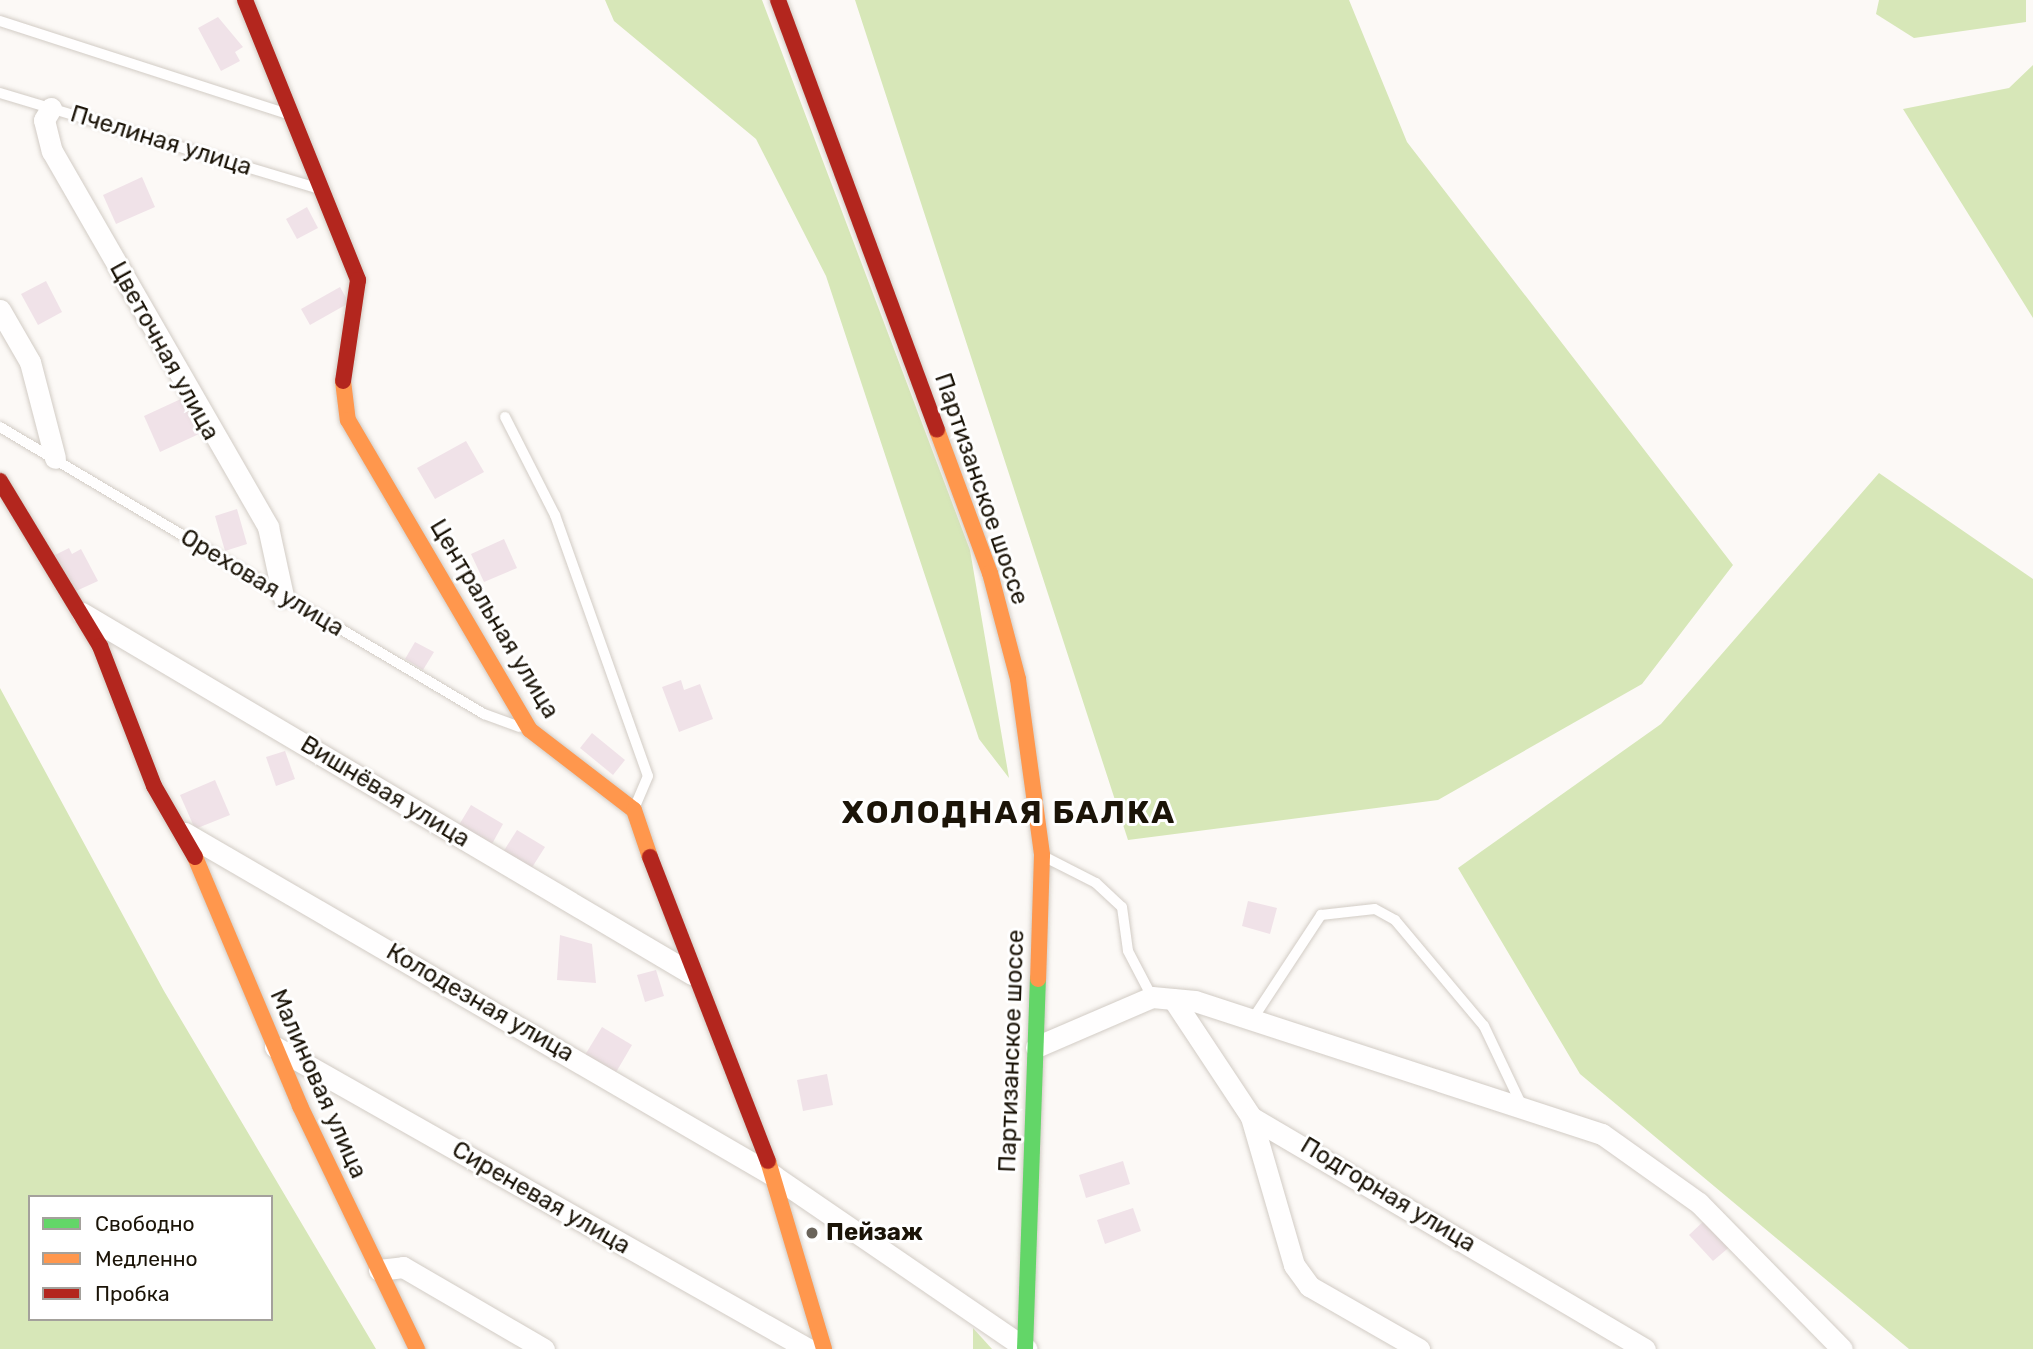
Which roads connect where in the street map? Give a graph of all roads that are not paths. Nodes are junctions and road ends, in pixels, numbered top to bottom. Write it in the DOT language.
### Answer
graph roads {
  1 [pos="245,0"];
  2 [pos="778,0"];
  3 [pos="0,21"];
  4 [pos="0,93"];
  5 [pos="51,108"];
  6 [pos="291,114"];
  7 [pos="323,190"];
  8 [pos="0,310"];
  9 [pos="505,417"];
  10 [pos="0,427"];
  11 [pos="55,458"];
  12 [pos="0,481"];
  13 [pos="283,596"];
  14 [pos="78,610"];
  15 [pos="530,730"];
  16 [pos="634,810"];
  17 [pos="185,833"];
  18 [pos="1042,855"];
  19 [pos="692,974"];
  20 [pos="1162,998"];
  21 [pos="1252,1020"];
  22 [pos="275,1047"];
  23 [pos="1037,1047"];
  24 [pos="1523,1109"];
  25 [pos="1251,1117"];
  26 [pos="775,1176"];
  27 [pos="379,1270"];
  28 [pos="1639,1347"];
  29 [pos="1026,1348"];
  30 [pos="417,1349"];
  31 [pos="544,1349"];
  32 [pos="808,1349"];
  33 [pos="824,1349"];
  34 [pos="1419,1349"];
  35 [pos="1842,1349"];
  1 -- 6 [label="street, Центральная улица"];
  2 -- 18 [label="street, Партизанское шоссе"];
  3 -- 6 [label="lane"];
  4 -- 5 [label="lane, Пчелиная улица"];
  5 -- 7 [label="lane, Пчелиная улица"];
  5 -- 13 [label="street, Цветочная улица"];
  6 -- 7 [label="street, Центральная улица"];
  7 -- 15 [label="street, Центральная улица"];
  8 -- 11 [label="street"];
  9 -- 16 [label="lane"];
  10 -- 11 [label="lane, Ореховая улица"];
  11 -- 13 [label="lane, Ореховая улица"];
  12 -- 14 [label="street, Малиновая улица"];
  13 -- 15 [label="lane, Ореховая улица"];
  14 -- 17 [label="street, Малиновая улица"];
  14 -- 19 [label="street, Вишнёвая улица"];
  15 -- 16 [label="street, Центральная улица"];
  16 -- 19 [label="street"];
  17 -- 22 [label="street, Малиновая улица"];
  17 -- 26 [label="street, Колодезная улица"];
  18 -- 20 [label="lane"];
  18 -- 23 [label="street, Партизанское шоссе"];
  19 -- 26 [label="street"];
  20 -- 21 [label="street"];
  20 -- 23 [label="street"];
  20 -- 25 [label="street, Подгорная улица"];
  21 -- 24 [label="street"];
  21 -- 24 [label="lane"];
  22 -- 27 [label="street, Малиновая улица"];
  22 -- 32 [label="street, Сиреневая улица"];
  23 -- 29 [label="street, Партизанское шоссе"];
  24 -- 35 [label="street"];
  25 -- 28 [label="street, Подгорная улица"];
  25 -- 34 [label="street"];
  26 -- 29 [label="street, Колодезная улица"];
  26 -- 33 [label="street"];
  27 -- 30 [label="street, Малиновая улица"];
  27 -- 31 [label="street"];
}
